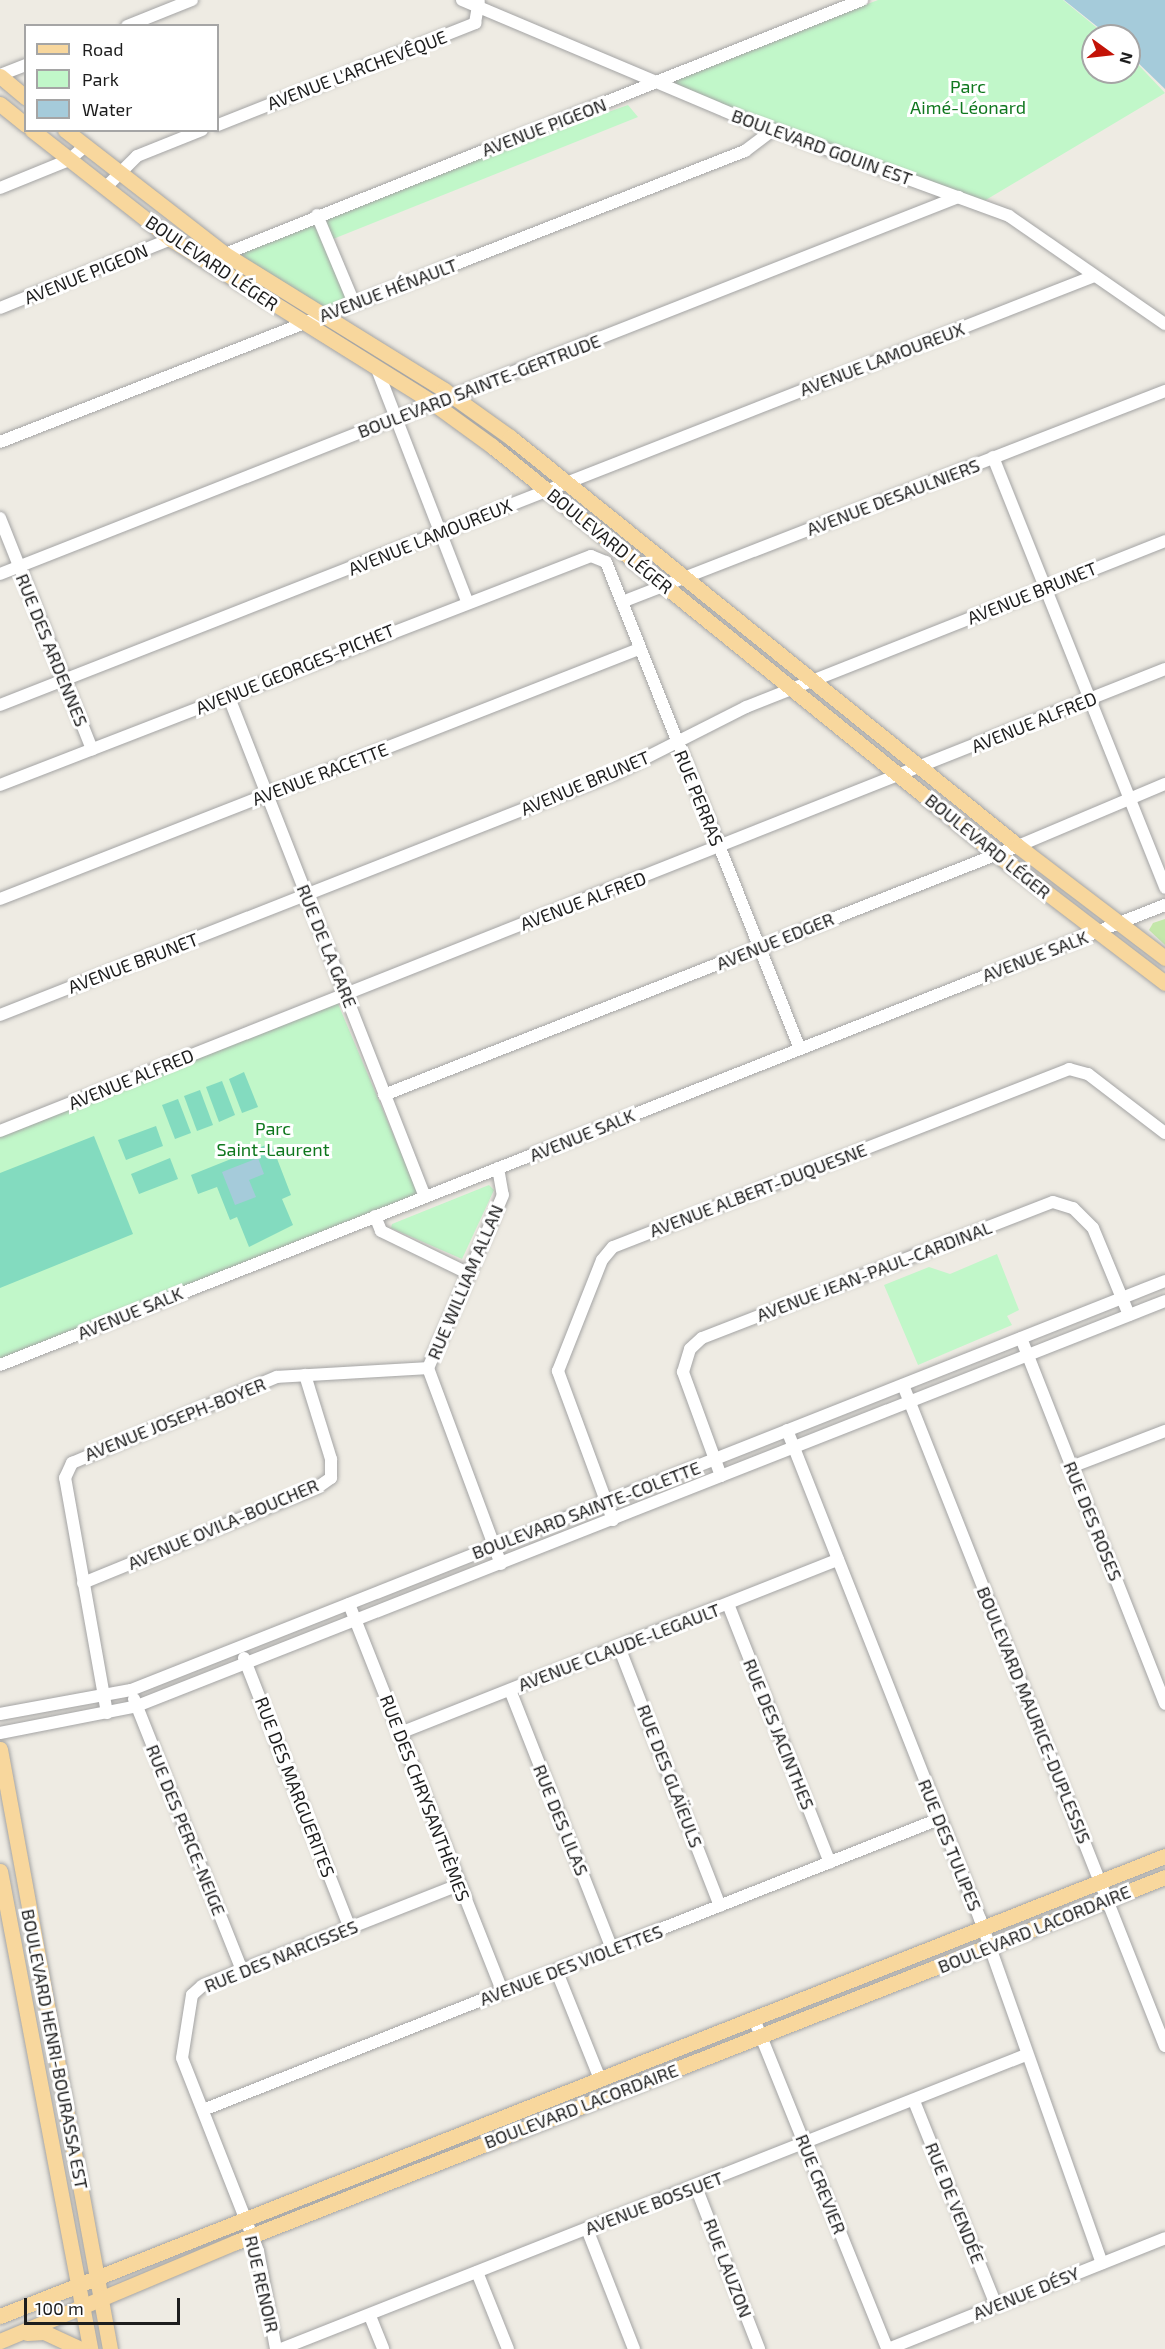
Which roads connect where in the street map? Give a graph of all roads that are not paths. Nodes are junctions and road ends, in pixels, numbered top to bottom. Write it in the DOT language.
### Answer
graph roads {
  1 [pos="192,0"];
  2 [pos="462,0"];
  3 [pos="862,0"];
  4 [pos="478,3"];
  5 [pos="132,24"];
  6 [pos="24,66"];
  7 [pos="0,75"];
  8 [pos="653,83"];
  9 [pos="24,96"];
  10 [pos="0,104"];
  11 [pos="24,123"];
  12 [pos="219,124"];
  13 [pos="773,130"];
  14 [pos="34,132"];
  15 [pos="67,132"];
  16 [pos="197,132"];
  17 [pos="84,147"];
  18 [pos="69,160"];
  19 [pos="117,173"];
  20 [pos="106,187"];
  21 [pos="0,188"];
  22 [pos="958,197"];
  23 [pos="317,215"];
  24 [pos="171,239"];
  25 [pos="225,254"];
  26 [pos="1094,276"];
  27 [pos="354,303"];
  28 [pos="0,308"];
  29 [pos="324,314"];
  30 [pos="303,324"];
  31 [pos="1165,324"];
  32 [pos="377,369"];
  33 [pos="1165,391"];
  34 [pos="453,395"];
  35 [pos="433,403"];
  36 [pos="395,419"];
  37 [pos="0,442"];
  38 [pos="993,457"];
  39 [pos="569,483"];
  40 [pos="548,491"];
  41 [pos="0,518"];
  42 [pos="441,533"];
  43 [pos="1165,541"];
  44 [pos="591,556"];
  45 [pos="19,567"];
  46 [pos="0,574"];
  47 [pos="687,578"];
  48 [pos="664,586"];
  49 [pos="1044,588"];
  50 [pos="467,601"];
  51 [pos="621,602"];
  52 [pos="639,649"];
  53 [pos="1165,669"];
  54 [pos="64,680"];
  55 [pos="813,680"];
  56 [pos="792,688"];
  57 [pos="228,695"];
  58 [pos="1089,700"];
  59 [pos="0,705"];
  60 [pos="677,742"];
  61 [pos="92,749"];
  62 [pos="921,767"];
  63 [pos="900,776"];
  64 [pos="1165,784"];
  65 [pos="0,785"];
  66 [pos="267,795"];
  67 [pos="1128,799"];
  68 [pos="1018,846"];
  69 [pos="719,848"];
  70 [pos="995,853"];
  71 [pos="1165,888"];
  72 [pos="306,895"];
  73 [pos="0,899"];
  74 [pos="1165,905"];
  75 [pos="1118,923"];
  76 [pos="1097,932"];
  77 [pos="758,949"];
  78 [pos="1165,958"];
  79 [pos="1165,983"];
  80 [pos="347,994"];
  81 [pos="0,1015"];
  82 [pos="800,1049"];
  83 [pos="384,1095"];
  84 [pos="0,1131"];
  85 [pos="1165,1133"];
  86 [pos="498,1168"];
  87 [pos="425,1197"];
  88 [pos="375,1216"];
  89 [pos="467,1273"];
  90 [pos="1165,1281"];
  91 [pos="1123,1297"];
  92 [pos="1165,1301"];
  93 [pos="1129,1315"];
  94 [pos="1021,1338"];
  95 [pos="1028,1355"];
  96 [pos="0,1365"];
  97 [pos="428,1368"];
  98 [pos="305,1375"];
  99 [pos="903,1384"];
  100 [pos="910,1401"];
  101 [pos="787,1430"];
  102 [pos="1165,1431"];
  103 [pos="794,1447"];
  104 [pos="716,1459"];
  105 [pos="1071,1467"];
  106 [pos="722,1476"];
  107 [pos="606,1502"];
  108 [pos="613,1520"];
  109 [pos="493,1547"];
  110 [pos="838,1560"];
  111 [pos="501,1564"];
  112 [pos="83,1583"];
  113 [pos="349,1604"];
  114 [pos="728,1604"];
  115 [pos="356,1621"];
  116 [pos="239,1647"];
  117 [pos="619,1647"];
  118 [pos="247,1664"];
  119 [pos="131,1689"];
  120 [pos="510,1690"];
  121 [pos="105,1696"];
  122 [pos="1165,1704"];
  123 [pos="137,1706"];
  124 [pos="107,1713"];
  125 [pos="0,1714"];
  126 [pos="0,1733"];
  127 [pos="400,1733"];
  128 [pos="0,1749"];
  129 [pos="5,1809"];
  130 [pos="939,1819"];
  131 [pos="1165,1856"];
  132 [pos="831,1863"];
  133 [pos="0,1871"];
  134 [pos="1165,1877"];
  135 [pos="1101,1882"];
  136 [pos="459,1885"];
  137 [pos="1107,1900"];
  138 [pos="720,1906"];
  139 [pos="350,1928"];
  140 [pos="983,1928"];
  141 [pos="990,1946"];
  142 [pos="612,1949"];
  143 [pos="242,1970"];
  144 [pos="557,1972"];
  145 [pos="502,1991"];
  146 [pos="754,2019"];
  147 [pos="762,2036"];
  148 [pos="1165,2046"];
  149 [pos="1026,2055"];
  150 [pos="600,2079"];
  151 [pos="914,2101"];
  152 [pos="203,2110"];
  153 [pos="805,2144"];
  154 [pos="696,2187"];
  155 [pos="246,2219"];
  156 [pos="587,2229"];
  157 [pos="252,2236"];
  158 [pos="1165,2238"];
  159 [pos="1102,2263"];
  160 [pos="477,2272"];
  161 [pos="98,2278"];
  162 [pos="79,2286"];
  163 [pos="102,2301"];
  164 [pos="996,2305"];
  165 [pos="83,2308"];
  166 [pos="0,2316"];
  167 [pos="370,2316"];
  168 [pos="6,2339"];
  169 [pos="80,2349"];
  170 [pos="90,2349"];
  171 [pos="110,2349"];
  172 [pos="276,2349"];
  173 [pos="281,2349"];
  174 [pos="383,2349"];
  175 [pos="508,2349"];
  176 [pos="634,2349"];
  177 [pos="759,2349"];
  178 [pos="887,2349"];
  1 -- 5 [label="street"];
  2 -- 4 [label="street, BOULEVARD GOUIN EST"];
  3 -- 8 [label="street, AVENUE PIGEON"];
  4 -- 8 [label="street, BOULEVARD GOUIN EST"];
  4 -- 12 [label="street, AVENUE L'ARCHEVÊQUE"];
  6 -- 7 [label="street"];
  7 -- 9 [label="main road"];
  8 -- 13 [label="street, BOULEVARD GOUIN EST"];
  8 -- 23 [label="street, AVENUE PIGEON"];
  10 -- 11 [label="main road"];
  13 -- 22 [label="street, BOULEVARD GOUIN EST"];
  13 -- 27 [label="street, AVENUE HÉNAULT"];
  14 -- 18 [label="main road, BOULEVARD LÉGER"];
  15 -- 17 [label="main road, BOULEVARD LÉGER"];
  16 -- 19 [label="street"];
  17 -- 18 [label="street"];
  17 -- 19 [label="main road, BOULEVARD LÉGER"];
  18 -- 20 [label="main road, BOULEVARD LÉGER"];
  18 -- 21 [label="street"];
  19 -- 20 [label="street"];
  19 -- 25 [label="main road, BOULEVARD LÉGER"];
  20 -- 24 [label="main road, BOULEVARD LÉGER"];
  22 -- 26 [label="street, BOULEVARD GOUIN EST"];
  22 -- 34 [label="street, BOULEVARD SAINTE-GERTRUDE"];
  23 -- 25 [label="street, AVENUE PIGEON"];
  23 -- 27 [label="street"];
  24 -- 28 [label="street, AVENUE PIGEON"];
  24 -- 30 [label="main road, BOULEVARD LÉGER"];
  25 -- 29 [label="main road, BOULEVARD LÉGER"];
  26 -- 31 [label="street, BOULEVARD GOUIN EST"];
  26 -- 39 [label="street, AVENUE LAMOUREUX"];
  27 -- 29 [label="street, AVENUE HÉNAULT"];
  29 -- 30 [label="street, AVENUE HÉNAULT"];
  29 -- 34 [label="main road, BOULEVARD LÉGER"];
  30 -- 32 [label="main road, BOULEVARD LÉGER"];
  30 -- 37 [label="street, AVENUE HÉNAULT"];
  32 -- 35 [label="main road, BOULEVARD LÉGER"];
  32 -- 36 [label="street"];
  33 -- 38 [label="street, AVENUE DESAULNIERS"];
  34 -- 35 [label="street, BOULEVARD SAINTE-GERTRUDE"];
  34 -- 39 [label="main road, BOULEVARD LÉGER"];
  35 -- 36 [label="street, BOULEVARD SAINTE-GERTRUDE"];
  35 -- 40 [label="main road, BOULEVARD LÉGER"];
  36 -- 42 [label="street"];
  36 -- 45 [label="street, BOULEVARD SAINTE-GERTRUDE"];
  38 -- 47 [label="street, AVENUE DESAULNIERS"];
  38 -- 49 [label="street"];
  39 -- 40 [label="street, AVENUE LAMOUREUX"];
  39 -- 47 [label="main road, BOULEVARD LÉGER"];
  40 -- 42 [label="street, AVENUE LAMOUREUX"];
  40 -- 48 [label="main road, BOULEVARD LÉGER"];
  41 -- 45 [label="street, RUE DES ARDENNES"];
  42 -- 50 [label="street"];
  42 -- 54 [label="street, AVENUE LAMOUREUX"];
  43 -- 49 [label="street, AVENUE BRUNET"];
  44 -- 50 [label="street, AVENUE GEORGES-PICHET"];
  44 -- 51 [label="street, RUE PERRAS"];
  45 -- 46 [label="street, BOULEVARD SAINTE-GERTRUDE"];
  45 -- 54 [label="street, RUE DES ARDENNES"];
  47 -- 48 [label="street, AVENUE DESAULNIERS"];
  47 -- 55 [label="main road, BOULEVARD LÉGER"];
  48 -- 51 [label="street, AVENUE DESAULNIERS"];
  48 -- 56 [label="main road, BOULEVARD LÉGER"];
  49 -- 55 [label="street, AVENUE BRUNET"];
  49 -- 58 [label="street"];
  50 -- 57 [label="street, AVENUE GEORGES-PICHET"];
  51 -- 52 [label="street, RUE PERRAS"];
  52 -- 60 [label="street, RUE PERRAS"];
  52 -- 66 [label="street, AVENUE RACETTE"];
  53 -- 58 [label="street, AVENUE ALFRED"];
  54 -- 59 [label="street, AVENUE LAMOUREUX"];
  54 -- 61 [label="street, RUE DES ARDENNES"];
  55 -- 56 [label="street, AVENUE BRUNET"];
  55 -- 62 [label="main road, BOULEVARD LÉGER"];
  56 -- 60 [label="street, AVENUE BRUNET"];
  56 -- 63 [label="main road, BOULEVARD LÉGER"];
  57 -- 61 [label="street, AVENUE GEORGES-PICHET"];
  57 -- 66 [label="street, RUE DE LA GARE"];
  58 -- 62 [label="street, AVENUE ALFRED"];
  58 -- 67 [label="street"];
  60 -- 69 [label="street, RUE PERRAS"];
  60 -- 72 [label="street, AVENUE BRUNET"];
  61 -- 65 [label="street, AVENUE GEORGES-PICHET"];
  62 -- 63 [label="street, AVENUE ALFRED"];
  62 -- 68 [label="main road, BOULEVARD LÉGER"];
  63 -- 69 [label="street, AVENUE ALFRED"];
  63 -- 70 [label="main road, BOULEVARD LÉGER"];
  64 -- 67 [label="street, AVENUE EDGER"];
  66 -- 72 [label="street, RUE DE LA GARE"];
  66 -- 73 [label="street, AVENUE RACETTE"];
  67 -- 68 [label="street, AVENUE EDGER"];
  67 -- 71 [label="street"];
  68 -- 70 [label="street, AVENUE EDGER"];
  68 -- 75 [label="main road, BOULEVARD LÉGER"];
  69 -- 77 [label="street, RUE PERRAS"];
  69 -- 80 [label="street, AVENUE ALFRED"];
  70 -- 76 [label="main road, BOULEVARD LÉGER"];
  70 -- 77 [label="street, AVENUE EDGER"];
  72 -- 80 [label="street, RUE DE LA GARE"];
  72 -- 81 [label="street, AVENUE BRUNET"];
  74 -- 75 [label="street, AVENUE SALK"];
  75 -- 76 [label="street, AVENUE SALK"];
  75 -- 78 [label="main road, BOULEVARD LÉGER"];
  76 -- 79 [label="main road, BOULEVARD LÉGER"];
  76 -- 82 [label="street, AVENUE SALK"];
  77 -- 82 [label="street, RUE PERRAS"];
  77 -- 83 [label="street, AVENUE EDGER"];
  80 -- 83 [label="street, RUE DE LA GARE"];
  80 -- 84 [label="street, AVENUE ALFRED"];
  82 -- 86 [label="street, AVENUE SALK"];
  83 -- 87 [label="street, RUE DE LA GARE"];
  85 -- 107 [label="street, AVENUE ALBERT-DUQUESNE"];
  86 -- 87 [label="street, AVENUE SALK"];
  86 -- 89 [label="street, RUE WILLIAM ALLAN"];
  87 -- 88 [label="street, AVENUE SALK"];
  88 -- 89 [label="street"];
  88 -- 96 [label="street, AVENUE SALK"];
  89 -- 97 [label="street, RUE WILLIAM ALLAN"];
  90 -- 91 [label="street, BOULEVARD SAINTE-COLETTE"];
  91 -- 93 [label="street, AVENUE JEAN-PAUL-CARDINAL"];
  91 -- 94 [label="street, BOULEVARD SAINTE-COLETTE"];
  91 -- 104 [label="street, AVENUE JEAN-PAUL-CARDINAL"];
  92 -- 93 [label="street, BOULEVARD SAINTE-COLETTE"];
  93 -- 95 [label="street, BOULEVARD SAINTE-COLETTE"];
  94 -- 95 [label="street, RUE DES ROSES"];
  94 -- 99 [label="street, BOULEVARD SAINTE-COLETTE"];
  95 -- 100 [label="street, BOULEVARD SAINTE-COLETTE"];
  95 -- 105 [label="street, RUE DES ROSES"];
  97 -- 98 [label="street, AVENUE JOSEPH-BOYER"];
  97 -- 109 [label="street, RUE WILLIAM ALLAN"];
  98 -- 112 [label="street, AVENUE JOSEPH-BOYER"];
  98 -- 112 [label="street, AVENUE OVILA-BOUCHER"];
  99 -- 100 [label="street, BOULEVARD MAURICE-DUPLESSIS"];
  99 -- 101 [label="street, BOULEVARD SAINTE-COLETTE"];
  100 -- 103 [label="street, BOULEVARD SAINTE-COLETTE"];
  100 -- 135 [label="street, BOULEVARD MAURICE-DUPLESSIS"];
  101 -- 103 [label="street, RUE DES TULIPES"];
  101 -- 104 [label="street, BOULEVARD SAINTE-COLETTE"];
  102 -- 105 [label="street"];
  103 -- 106 [label="street, BOULEVARD SAINTE-COLETTE"];
  103 -- 110 [label="street, RUE DES TULIPES"];
  104 -- 106 [label="street, AVENUE JEAN-PAUL-CARDINAL"];
  104 -- 107 [label="street, BOULEVARD SAINTE-COLETTE"];
  105 -- 122 [label="street, RUE DES ROSES"];
  106 -- 108 [label="street, BOULEVARD SAINTE-COLETTE"];
  107 -- 108 [label="street, AVENUE ALBERT-DUQUESNE"];
  107 -- 109 [label="street, BOULEVARD SAINTE-COLETTE"];
  108 -- 111 [label="street, BOULEVARD SAINTE-COLETTE"];
  109 -- 111 [label="street, RUE WILLIAM ALLAN"];
  109 -- 113 [label="street, BOULEVARD SAINTE-COLETTE"];
  110 -- 114 [label="street, AVENUE CLAUDE-LEGAULT"];
  110 -- 130 [label="street, RUE DES TULIPES"];
  111 -- 115 [label="street, BOULEVARD SAINTE-COLETTE"];
  112 -- 121 [label="street, AVENUE JOSEPH-BOYER"];
  113 -- 115 [label="street, RUE DES CHRYSANTHÈMES"];
  113 -- 116 [label="street, BOULEVARD SAINTE-COLETTE"];
  114 -- 117 [label="street, AVENUE CLAUDE-LEGAULT"];
  114 -- 132 [label="street, RUE DES JACINTHES"];
  115 -- 118 [label="street, BOULEVARD SAINTE-COLETTE"];
  115 -- 127 [label="street, RUE DES CHRYSANTHÈMES"];
  116 -- 118 [label="street, RUE DES MARGUERITES"];
  116 -- 119 [label="street, BOULEVARD SAINTE-COLETTE"];
  117 -- 120 [label="street, AVENUE CLAUDE-LEGAULT"];
  117 -- 138 [label="street, RUE DES GLAÏEULS"];
  118 -- 123 [label="street, BOULEVARD SAINTE-COLETTE"];
  118 -- 139 [label="street, RUE DES MARGUERITES"];
  119 -- 121 [label="street, BOULEVARD SAINTE-COLETTE"];
  119 -- 123 [label="street, RUE DES PERCE-NEIGE"];
  120 -- 127 [label="street, AVENUE CLAUDE-LEGAULT"];
  120 -- 142 [label="street, RUE DES LILAS"];
  121 -- 124 [label="street, AVENUE JOSEPH-BOYER"];
  121 -- 125 [label="street, BOULEVARD SAINTE-COLETTE"];
  123 -- 124 [label="street, BOULEVARD SAINTE-COLETTE"];
  123 -- 143 [label="street, RUE DES PERCE-NEIGE"];
  124 -- 126 [label="street, BOULEVARD SAINTE-COLETTE"];
  127 -- 136 [label="street, RUE DES CHRYSANTHÈMES"];
  128 -- 129 [label="main road, BOULEVARD HENRI-BOURASSA EST"];
  129 -- 161 [label="main road, BOULEVARD HENRI-BOURASSA EST"];
  130 -- 132 [label="street, AVENUE DES VIOLETTES"];
  130 -- 140 [label="street, RUE DES TULIPES"];
  131 -- 135 [label="main road, BOULEVARD LACORDAIRE"];
  132 -- 138 [label="street, AVENUE DES VIOLETTES"];
  133 -- 162 [label="main road, BOULEVARD HENRI-BOURASSA EST"];
  134 -- 137 [label="main road, BOULEVARD LACORDAIRE"];
  135 -- 137 [label="street, BOULEVARD MAURICE-DUPLESSIS"];
  135 -- 140 [label="main road, BOULEVARD LACORDAIRE"];
  136 -- 139 [label="street, RUE DES NARCISSES"];
  136 -- 145 [label="street, RUE DES CHRYSANTHÈMES"];
  137 -- 141 [label="main road, BOULEVARD LACORDAIRE"];
  137 -- 148 [label="street, BOULEVARD MAURICE-DUPLESSIS"];
  138 -- 142 [label="street, AVENUE DES VIOLETTES"];
  139 -- 143 [label="street, RUE DES NARCISSES"];
  140 -- 141 [label="street, RUE DES TULIPES"];
  140 -- 146 [label="main road, BOULEVARD LACORDAIRE"];
  141 -- 147 [label="main road, BOULEVARD LACORDAIRE"];
  141 -- 149 [label="street, RUE DES TULIPES"];
  142 -- 144 [label="street, AVENUE DES VIOLETTES"];
  143 -- 152 [label="street, RUE DES NARCISSES"];
  144 -- 145 [label="street, AVENUE DES VIOLETTES"];
  144 -- 150 [label="street"];
  145 -- 152 [label="street, AVENUE DES VIOLETTES"];
  146 -- 147 [label="street, RUE CREVIER"];
  146 -- 150 [label="main road, BOULEVARD LACORDAIRE"];
  147 -- 153 [label="street, RUE CREVIER"];
  147 -- 157 [label="main road, BOULEVARD LACORDAIRE"];
  149 -- 151 [label="street, AVENUE BOSSUET"];
  149 -- 159 [label="street, RUE DES TULIPES"];
  150 -- 155 [label="main road, BOULEVARD LACORDAIRE"];
  151 -- 153 [label="street, AVENUE BOSSUET"];
  151 -- 164 [label="street, RUE DE VENDÉE"];
  152 -- 155 [label="street, RUE DES NARCISSES"];
  153 -- 154 [label="street, AVENUE BOSSUET"];
  153 -- 178 [label="street, RUE CREVIER"];
  154 -- 156 [label="street, AVENUE BOSSUET"];
  154 -- 177 [label="street, RUE LAUZON"];
  155 -- 157 [label="street, RUE RENOIR"];
  155 -- 161 [label="main road, BOULEVARD LACORDAIRE"];
  156 -- 160 [label="street, AVENUE BOSSUET"];
  156 -- 176 [label="street"];
  157 -- 163 [label="main road, BOULEVARD LACORDAIRE"];
  157 -- 172 [label="street, RUE RENOIR"];
  158 -- 159 [label="street, AVENUE DÉSY"];
  159 -- 164 [label="street, AVENUE DÉSY"];
  160 -- 167 [label="street, AVENUE BOSSUET"];
  160 -- 175 [label="street"];
  161 -- 162 [label="main road, BOULEVARD LACORDAIRE"];
  161 -- 163 [label="main road, BOULEVARD HENRI-BOURASSA EST"];
  162 -- 165 [label="main road, BOULEVARD HENRI-BOURASSA EST"];
  162 -- 166 [label="main road, BOULEVARD LACORDAIRE"];
  163 -- 165 [label="main road, BOULEVARD LACORDAIRE"];
  163 -- 171 [label="main road, BOULEVARD HENRI-BOURASSA EST"];
  164 -- 178 [label="street, AVENUE DÉSY"];
  165 -- 168 [label="main road, BOULEVARD LACORDAIRE"];
  165 -- 170 [label="main road, BOULEVARD HENRI-BOURASSA EST"];
  167 -- 173 [label="street, AVENUE BOSSUET"];
  167 -- 174 [label="street"];
  168 -- 169 [label="main road"];
}
